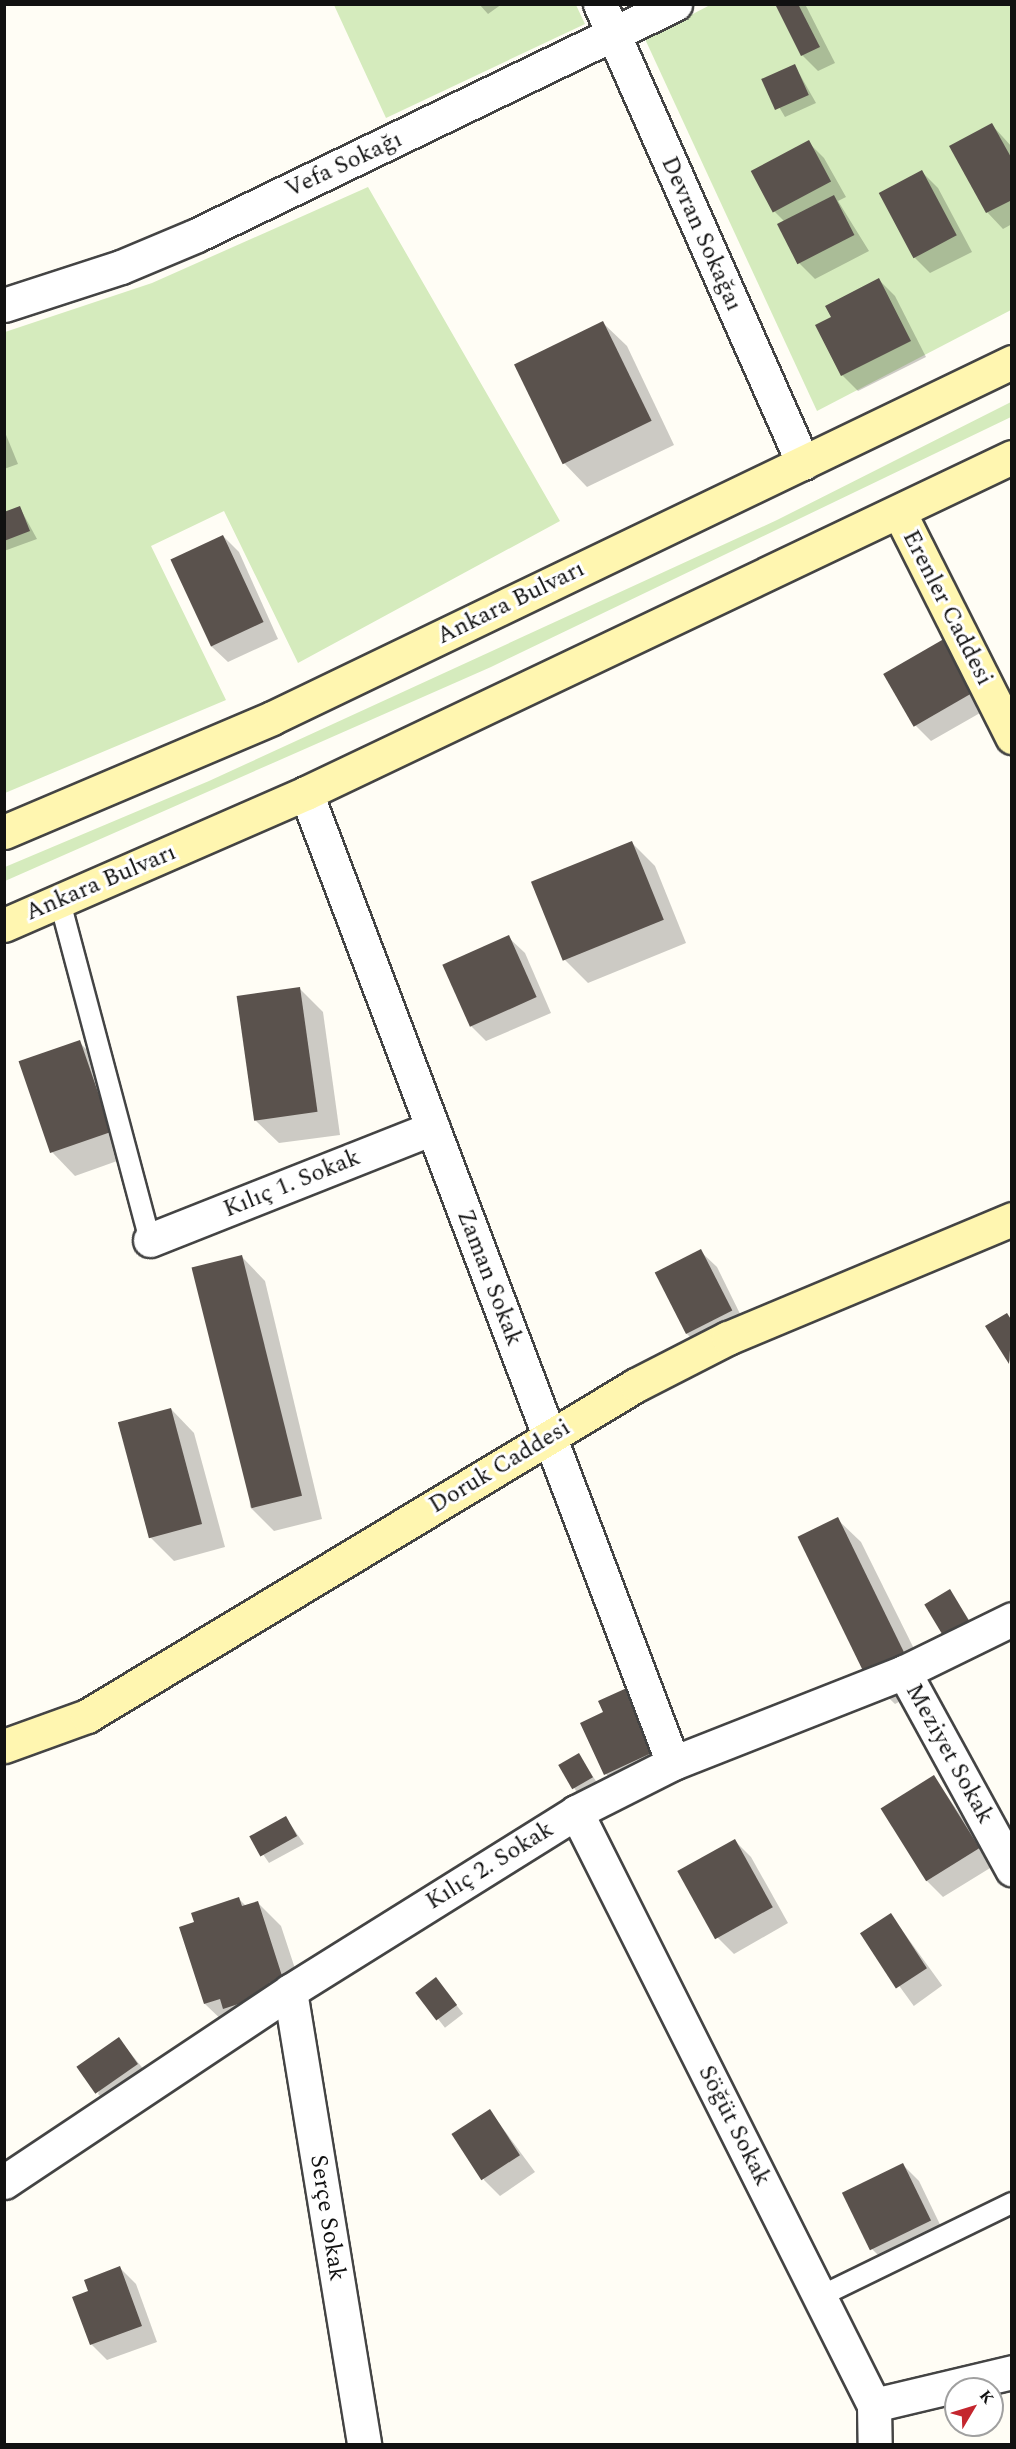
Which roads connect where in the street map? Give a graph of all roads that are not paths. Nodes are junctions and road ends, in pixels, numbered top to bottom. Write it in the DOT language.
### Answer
graph roads {
  1 [pos="600,4"];
  2 [pos="675,4"];
  3 [pos="613,38"];
  4 [pos="4,305"];
  5 [pos="1011,362"];
  6 [pos="1011,457"];
  7 [pos="803,464"];
  8 [pos="899,512"];
  9 [pos="1011,737"];
  10 [pos="306,793"];
  11 [pos="4,832"];
  12 [pos="60,902"];
  13 [pos="4,925"];
  14 [pos="433,1128"];
  15 [pos="1011,1219"];
  16 [pos="150,1240"];
  17 [pos="549,1437"];
  18 [pos="1011,1619"];
  19 [pos="904,1672"];
  20 [pos="4,1746"];
  21 [pos="673,1763"];
  22 [pos="576,1812"];
  23 [pos="1011,1869"];
  24 [pos="290,1991"];
  25 [pos="4,2182"];
  26 [pos="1011,2203"];
  27 [pos="819,2297"];
  28 [pos="1011,2372"];
  29 [pos="874,2406"];
  30 [pos="364,2445"];
  31 [pos="875,2445"];
  1 -- 3 [label="street, Devran Sokağaı"];
  2 -- 3 [label="street, Vefa Sokağı"];
  3 -- 4 [label="street, Vefa Sokağı"];
  3 -- 7 [label="street, Devran Sokağaı"];
  5 -- 7 [label="main road, Ankara Bulvarı"];
  6 -- 8 [label="main road, Ankara Bulvarı"];
  7 -- 11 [label="main road, Ankara Bulvarı"];
  8 -- 9 [label="main road, Erenler Caddesi"];
  8 -- 10 [label="main road, Ankara Bulvarı"];
  10 -- 12 [label="main road, Ankara Bulvarı"];
  10 -- 14 [label="street, Zaman Sokak"];
  12 -- 13 [label="main road, Ankara Bulvarı"];
  12 -- 16 [label="lane"];
  14 -- 16 [label="street, Kılıç 1. Sokak"];
  14 -- 17 [label="street, Zaman Sokak"];
  15 -- 17 [label="main road, Doruk Caddesi"];
  17 -- 20 [label="main road, Doruk Caddesi"];
  17 -- 21 [label="street, Zaman Sokak"];
  18 -- 19 [label="street, Kılıç 2. Sokak"];
  19 -- 21 [label="street, Kılıç 2. Sokak"];
  19 -- 23 [label="street, Meziyet Sokak"];
  21 -- 22 [label="street, Kılıç 2. Sokak"];
  22 -- 24 [label="street, Kılıç 2. Sokak"];
  22 -- 27 [label="street, Söğüt Sokak"];
  24 -- 25 [label="street, Kılıç 2. Sokak"];
  24 -- 30 [label="street, Serçe Sokak"];
  26 -- 27 [label="lane"];
  27 -- 29 [label="street, Söğüt Sokak"];
  28 -- 29 [label="street"];
  29 -- 31 [label="street, Söğüt Sokak"];
}
